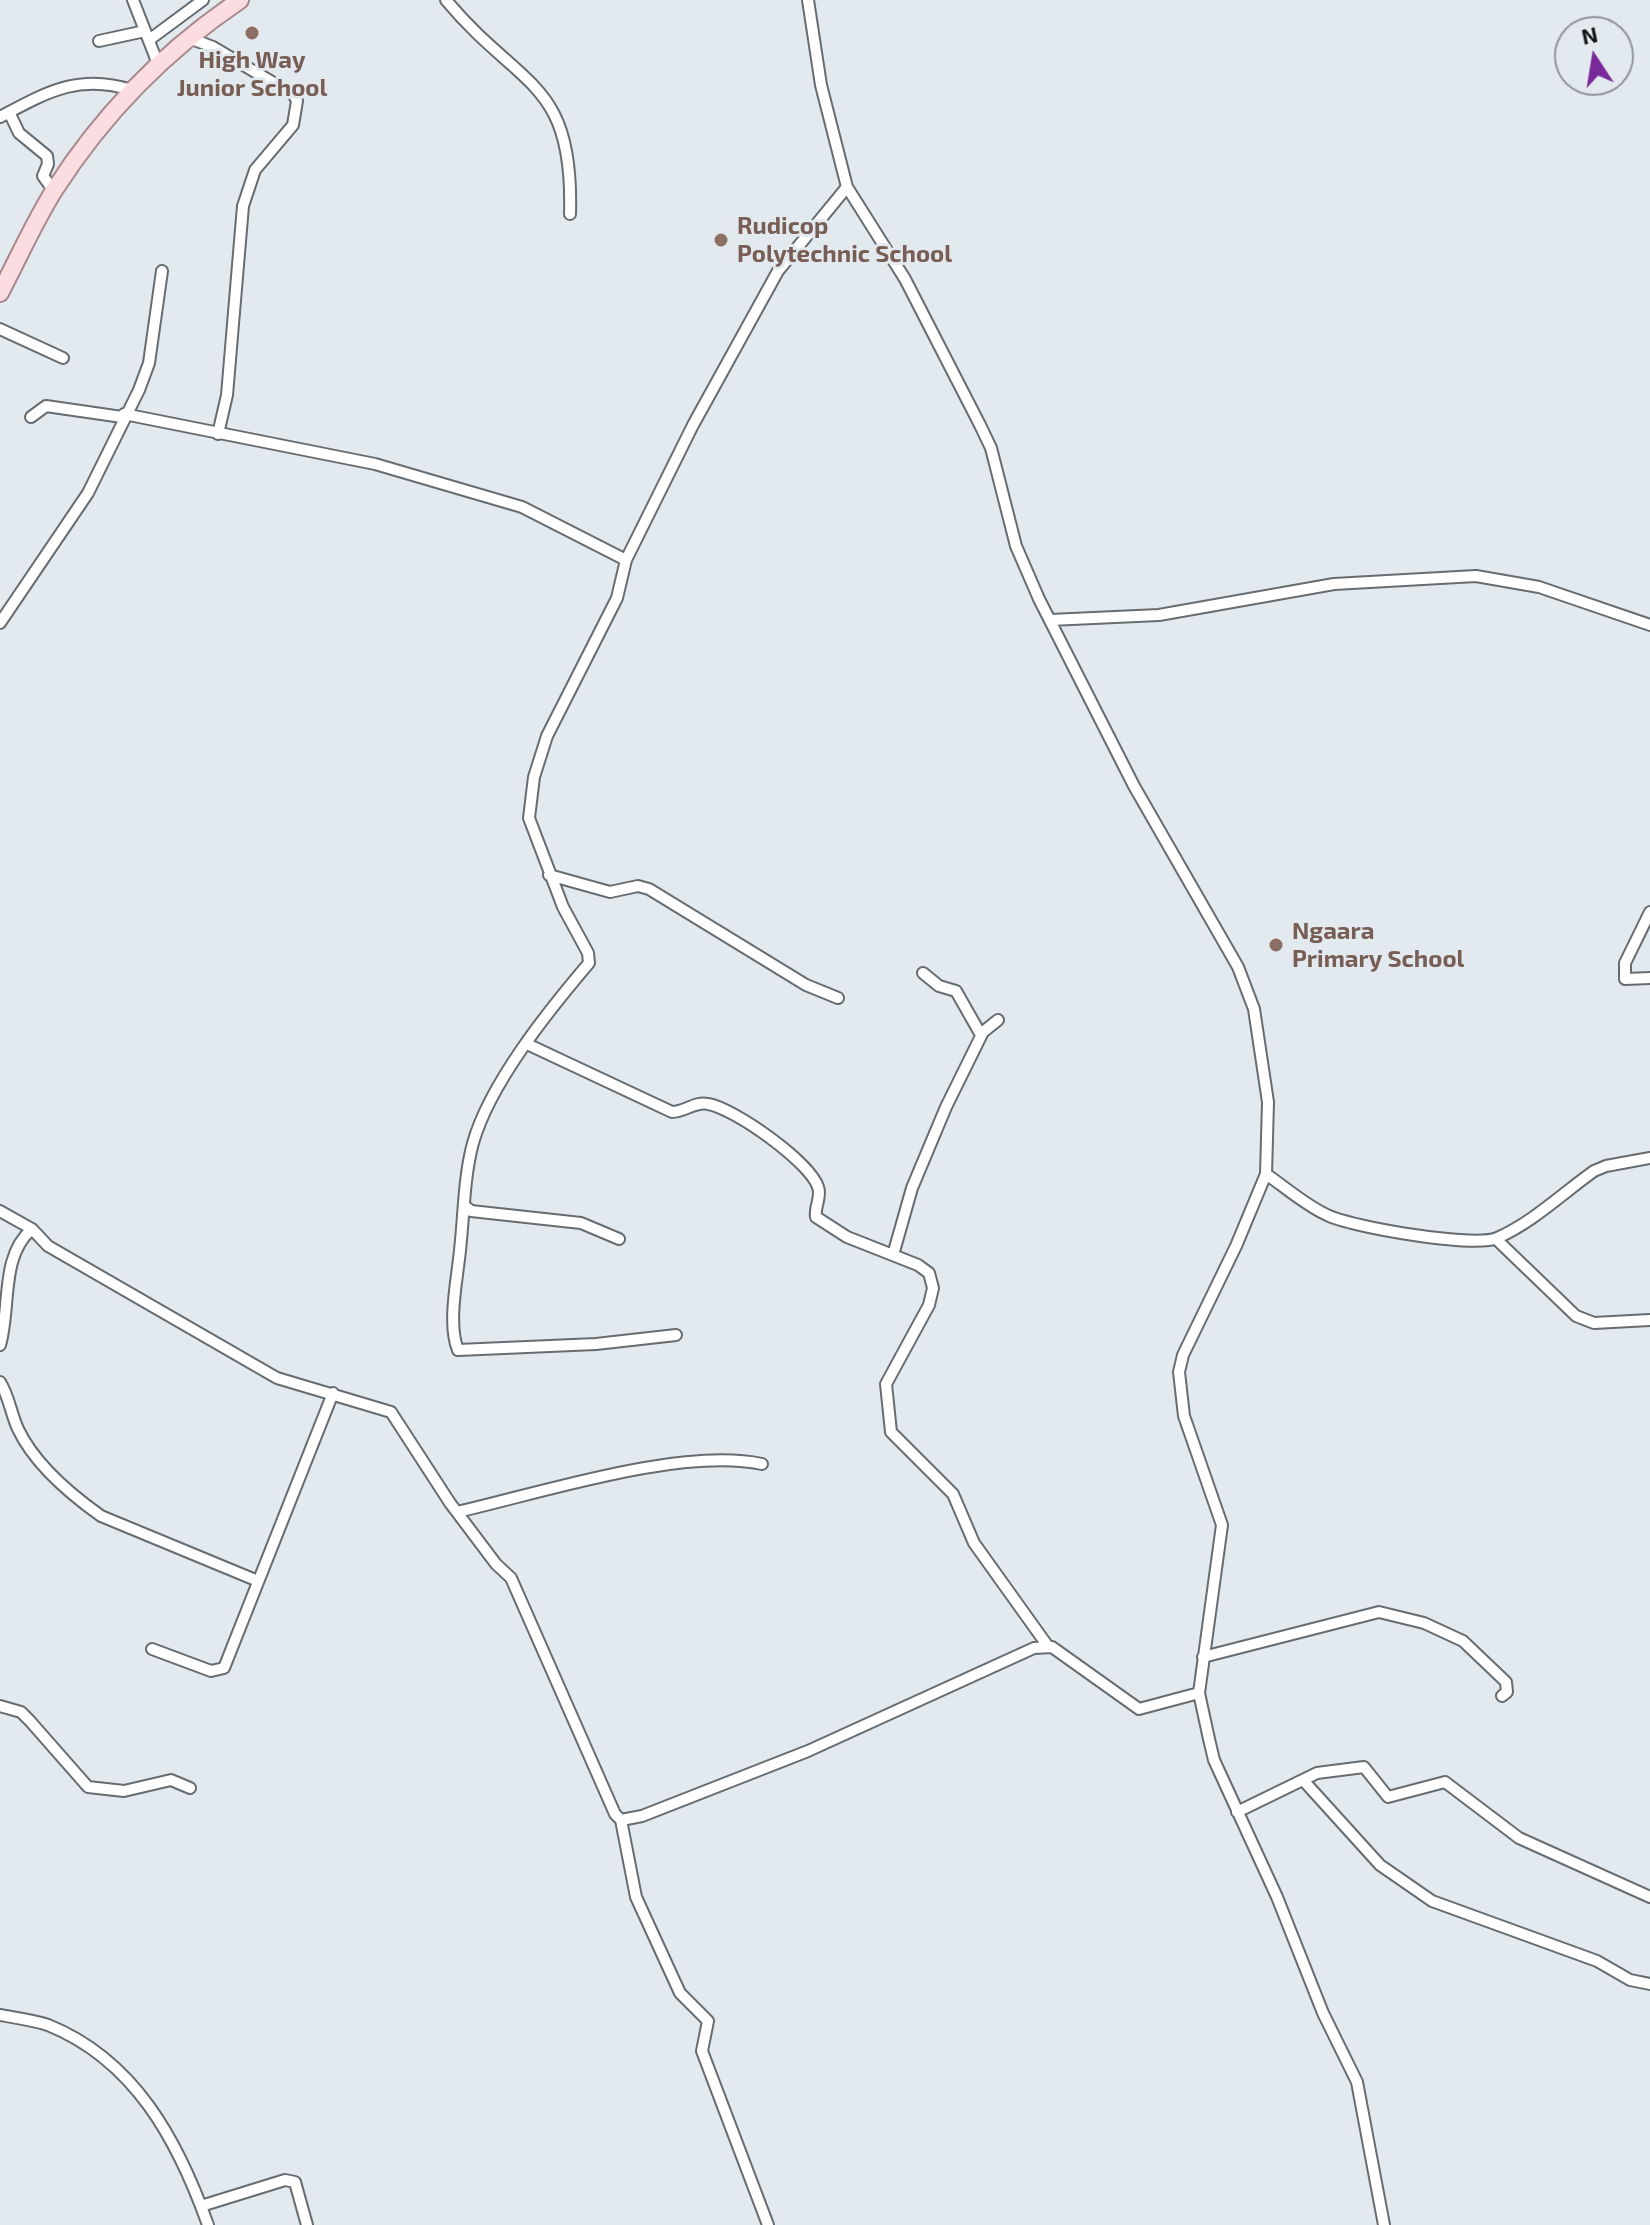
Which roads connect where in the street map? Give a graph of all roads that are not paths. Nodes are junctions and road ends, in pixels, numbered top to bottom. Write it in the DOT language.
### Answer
graph roads {
  1 [pos="133,0"];
  2 [pos="203,0"];
  3 [pos="446,0"];
  4 [pos="808,0"];
  5 [pos="236,1"];
  6 [pos="147,36"];
  7 [pos="189,38"];
  8 [pos="99,41"];
  9 [pos="158,64"];
  10 [pos="132,90"];
  11 [pos="5,115"];
  12 [pos="847,187"];
  13 [pos="54,191"];
  14 [pos="570,214"];
  15 [pos="162,271"];
  16 [pos="0,293"];
  17 [pos="0,329"];
  18 [pos="63,358"];
  19 [pos="123,416"];
  20 [pos="31,417"];
  21 [pos="218,434"];
  22 [pos="626,560"];
  23 [pos="1050,620"];
  24 [pos="0,623"];
  25 [pos="1650,625"];
  26 [pos="549,875"];
  27 [pos="1650,912"];
  28 [pos="923,973"];
  29 [pos="1650,978"];
  30 [pos="838,998"];
  31 [pos="998,1020"];
  32 [pos="981,1035"];
  33 [pos="527,1044"];
  34 [pos="1650,1158"];
  35 [pos="1266,1174"];
  36 [pos="466,1207"];
  37 [pos="0,1211"];
  38 [pos="32,1229"];
  39 [pos="619,1239"];
  40 [pos="1496,1239"];
  41 [pos="893,1255"];
  42 [pos="1650,1320"];
  43 [pos="676,1335"];
  44 [pos="0,1345"];
  45 [pos="0,1382"];
  46 [pos="333,1393"];
  47 [pos="762,1464"];
  48 [pos="457,1512"];
  49 [pos="258,1581"];
  50 [pos="1047,1645"];
  51 [pos="152,1649"];
  52 [pos="1203,1657"];
  53 [pos="1199,1693"];
  54 [pos="1502,1696"];
  55 [pos="0,1706"];
  56 [pos="1303,1780"];
  57 [pos="190,1788"];
  58 [pos="1237,1812"];
  59 [pos="621,1820"];
  60 [pos="1650,1897"];
  61 [pos="1650,1984"];
  62 [pos="0,2015"];
  63 [pos="201,2206"];
  64 [pos="208,2225"];
  65 [pos="307,2225"];
  66 [pos="768,2225"];
  67 [pos="1384,2225"];
  1 -- 6 [label="street"];
  2 -- 6 [label="street"];
  3 -- 14 [label="street"];
  4 -- 12 [label="street"];
  5 -- 7 [label="main road"];
  6 -- 8 [label="street"];
  6 -- 9 [label="street"];
  7 -- 9 [label="main road"];
  7 -- 21 [label="street"];
  9 -- 10 [label="main road"];
  10 -- 11 [label="street"];
  10 -- 13 [label="main road"];
  11 -- 13 [label="street"];
  12 -- 22 [label="street"];
  12 -- 23 [label="street"];
  13 -- 16 [label="main road"];
  15 -- 19 [label="street"];
  17 -- 18 [label="street"];
  19 -- 20 [label="street"];
  19 -- 21 [label="street"];
  19 -- 24 [label="street"];
  21 -- 22 [label="street"];
  22 -- 26 [label="street"];
  23 -- 25 [label="street"];
  23 -- 35 [label="street"];
  26 -- 30 [label="street"];
  26 -- 33 [label="street"];
  27 -- 29 [label="street"];
  28 -- 32 [label="street"];
  31 -- 32 [label="street"];
  32 -- 41 [label="street"];
  33 -- 36 [label="street"];
  33 -- 41 [label="street"];
  34 -- 40 [label="street"];
  35 -- 40 [label="street"];
  35 -- 52 [label="street"];
  36 -- 39 [label="street"];
  36 -- 43 [label="street"];
  37 -- 38 [label="street"];
  38 -- 44 [label="street"];
  38 -- 46 [label="street"];
  40 -- 42 [label="street"];
  41 -- 50 [label="street"];
  45 -- 49 [label="street"];
  46 -- 48 [label="street"];
  46 -- 49 [label="street"];
  47 -- 48 [label="street"];
  48 -- 59 [label="street"];
  49 -- 51 [label="street"];
  50 -- 53 [label="street"];
  50 -- 59 [label="street"];
  52 -- 53 [label="street"];
  52 -- 54 [label="street"];
  53 -- 58 [label="street"];
  55 -- 57 [label="street"];
  56 -- 58 [label="street"];
  56 -- 60 [label="street"];
  56 -- 61 [label="street"];
  58 -- 67 [label="street"];
  59 -- 66 [label="street"];
  62 -- 63 [label="street"];
  63 -- 64 [label="street"];
  63 -- 65 [label="street"];
}
